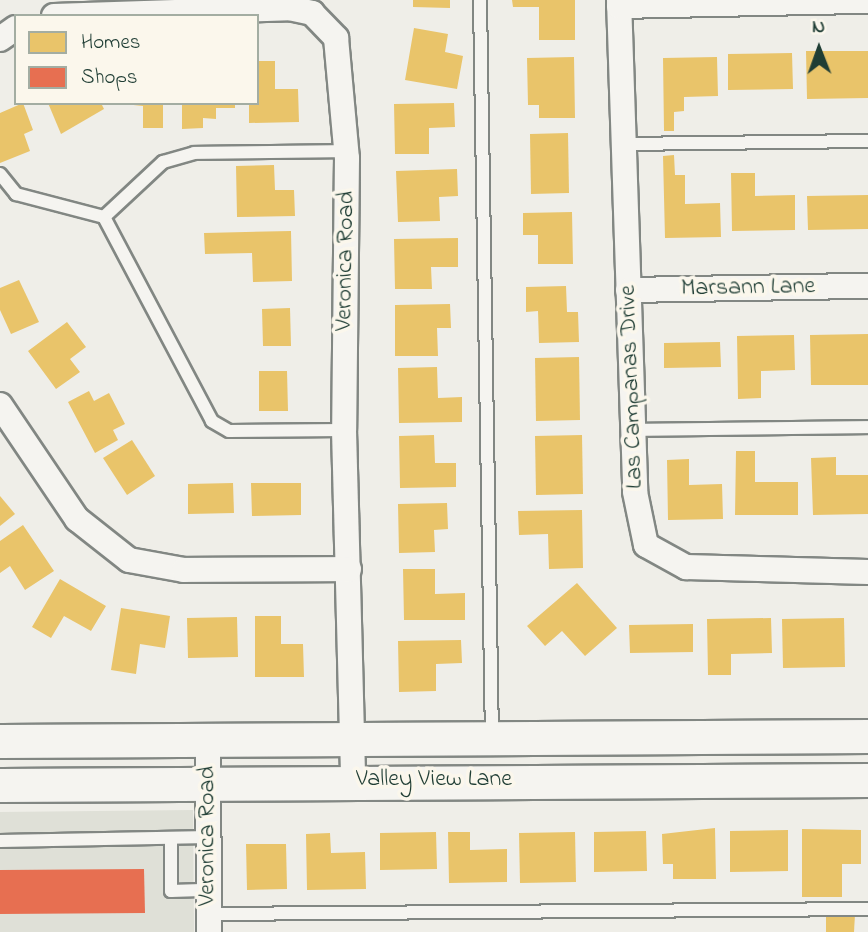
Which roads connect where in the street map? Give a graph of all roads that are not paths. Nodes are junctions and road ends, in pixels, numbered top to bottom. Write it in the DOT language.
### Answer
graph roads {
  1 [pos="480,0"];
  2 [pos="868,1"];
  3 [pos="619,3"];
  4 [pos="113,14"];
  5 [pos="868,141"];
  6 [pos="623,144"];
  7 [pos="347,151"];
  8 [pos="0,174"];
  9 [pos="104,217"];
  10 [pos="868,286"];
  11 [pos="628,290"];
  12 [pos="0,405"];
  13 [pos="868,427"];
  14 [pos="344,430"];
  15 [pos="633,430"];
  16 [pos="349,569"];
  17 [pos="868,571"];
  18 [pos="868,736"];
  19 [pos="208,739"];
  20 [pos="352,740"];
  21 [pos="492,740"];
  22 [pos="0,741"];
  23 [pos="353,780"];
  24 [pos="868,780"];
  25 [pos="207,783"];
  26 [pos="0,785"];
  27 [pos="209,837"];
  28 [pos="172,838"];
  29 [pos="0,841"];
  30 [pos="868,909"];
  31 [pos="209,912"];
  1 -- 21 [label="lane"];
  2 -- 3 [label="street"];
  3 -- 6 [label="street, Las Campanas Drive"];
  4 -- 7 [label="street, Veronica Road"];
  5 -- 6 [label="lane"];
  6 -- 11 [label="street, Las Campanas Drive"];
  7 -- 9 [label="lane"];
  7 -- 14 [label="street, Veronica Road"];
  8 -- 9 [label="lane"];
  9 -- 14 [label="lane"];
  10 -- 11 [label="street, Marsann Lane"];
  11 -- 15 [label="street, Las Campanas Drive"];
  12 -- 16 [label="street"];
  13 -- 15 [label="lane"];
  14 -- 16 [label="street, Veronica Road"];
  15 -- 17 [label="street, Las Campanas Drive"];
  16 -- 20 [label="street, Veronica Road"];
  18 -- 21 [label="main road, Valley View Lane"];
  19 -- 20 [label="main road, Valley View Lane"];
  19 -- 22 [label="main road, Valley View Lane"];
  19 -- 25 [label="street, Veronica Road"];
  20 -- 21 [label="main road, Valley View Lane"];
  20 -- 23 [label="street, Veronica Road"];
  23 -- 24 [label="main road, Valley View Lane"];
  23 -- 25 [label="main road, Valley View Lane"];
  25 -- 26 [label="main road, Valley View Lane"];
  25 -- 27 [label="street, Veronica Road"];
  27 -- 28 [label="lane"];
  27 -- 31 [label="street, Veronica Road"];
  28 -- 29 [label="lane"];
  28 -- 31 [label="lane"];
  30 -- 31 [label="lane"];
}
